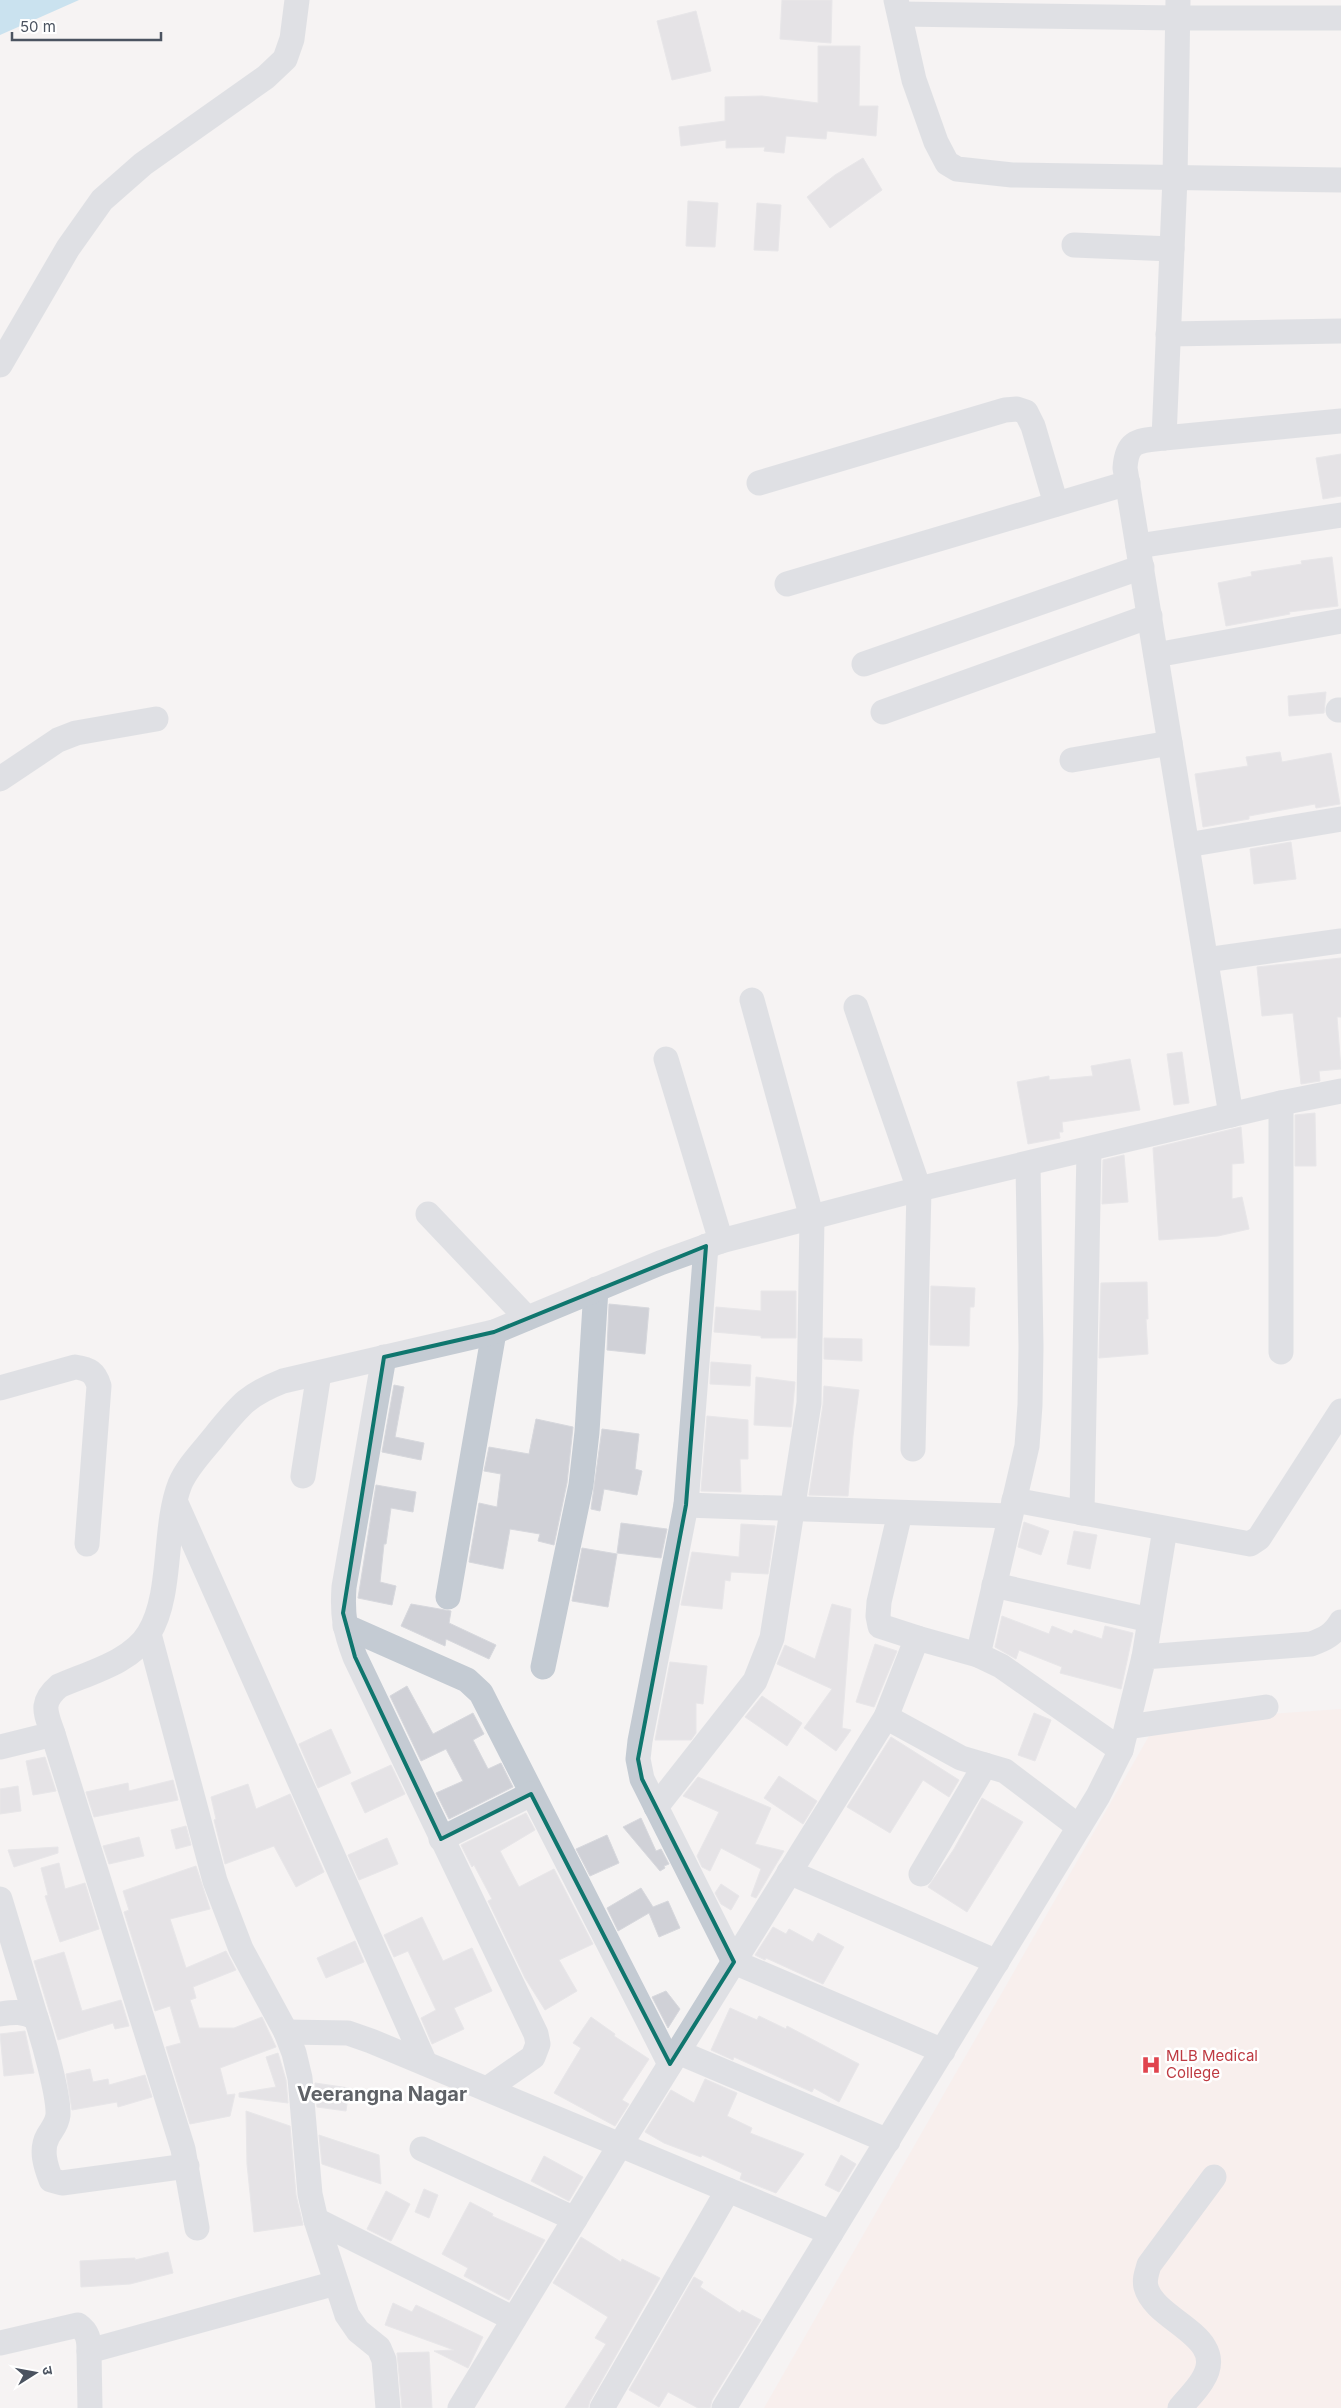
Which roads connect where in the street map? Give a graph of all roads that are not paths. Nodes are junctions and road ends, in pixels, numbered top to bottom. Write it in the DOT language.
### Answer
graph roads {
  1 [pos="297,0"];
  2 [pos="898,7"];
  3 [pos="1178,9"];
  4 [pos="1341,18"];
  5 [pos="1175,178"];
  6 [pos="1341,180"];
  7 [pos="1074,245"];
  8 [pos="1172,248"];
  9 [pos="1341,331"];
  10 [pos="1168,334"];
  11 [pos="0,365"];
  12 [pos="1341,421"];
  13 [pos="1164,438"];
  14 [pos="759,483"];
  15 [pos="1128,483"];
  16 [pos="1056,504"];
  17 [pos="1341,515"];
  18 [pos="1140,556"];
  19 [pos="787,584"];
  20 [pos="1150,616"];
  21 [pos="1341,621"];
  22 [pos="1156,655"];
  23 [pos="864,664"];
  24 [pos="883,712"];
  25 [pos="156,719"];
  26 [pos="1170,743"];
  27 [pos="1072,760"];
  28 [pos="0,779"];
  29 [pos="1341,819"];
  30 [pos="1187,845"];
  31 [pos="1341,942"];
  32 [pos="1206,960"];
  33 [pos="752,1000"];
  34 [pos="856,1008"];
  35 [pos="666,1058"];
  36 [pos="1341,1091"];
  37 [pos="1281,1103"];
  38 [pos="1231,1115"];
  39 [pos="1089,1149"];
  40 [pos="1028,1164"];
  41 [pos="919,1189"];
  42 [pos="428,1214"];
  43 [pos="812,1218"];
  44 [pos="714,1244"];
  45 [pos="596,1289"];
  46 [pos="527,1318"];
  47 [pos="494,1332"];
  48 [pos="1282,1352"];
  49 [pos="384,1357"];
  50 [pos="319,1372"];
  51 [pos="0,1388"];
  52 [pos="1341,1411"];
  53 [pos="913,1449"];
  54 [pos="303,1476"];
  55 [pos="176,1504"];
  56 [pos="686,1505"];
  57 [pos="1012,1508"];
  58 [pos="792,1509"];
  59 [pos="900,1513"];
  60 [pos="1082,1513"];
  61 [pos="1165,1529"];
  62 [pos="87,1544"];
  63 [pos="994,1585"];
  64 [pos="448,1596"];
  65 [pos="1150,1620"];
  66 [pos="1341,1622"];
  67 [pos="345,1626"];
  68 [pos="149,1634"];
  69 [pos="917,1638"];
  70 [pos="978,1655"];
  71 [pos="1144,1657"];
  72 [pos="542,1667"];
  73 [pos="1266,1707"];
  74 [pos="886,1717"];
  75 [pos="1127,1726"];
  76 [pos="53,1734"];
  77 [pos="0,1747"];
  78 [pos="1121,1750"];
  79 [pos="985,1766"];
  80 [pos="532,1794"];
  81 [pos="656,1807"];
  82 [pos="1079,1827"];
  83 [pos="441,1839"];
  84 [pos="789,1872"];
  85 [pos="921,1874"];
  86 [pos="0,1899"];
  87 [pos="734,1962"];
  88 [pos="997,1962"];
  89 [pos="0,2014"];
  90 [pos="36,2018"];
  91 [pos="286,2032"];
  92 [pos="943,2051"];
  93 [pos="674,2058"];
  94 [pos="425,2064"];
  95 [pos="487,2089"];
  96 [pos="888,2141"];
  97 [pos="620,2145"];
  98 [pos="422,2149"];
  99 [pos="187,2166"];
  100 [pos="1214,2177"];
  101 [pos="728,2190"];
  102 [pos="575,2219"];
  103 [pos="316,2220"];
  104 [pos="197,2228"];
  105 [pos="831,2233"];
  106 [pos="336,2283"];
  107 [pos="514,2319"];
  108 [pos="0,2342"];
  109 [pos="90,2350"];
  110 [pos="90,2408"];
  111 [pos="388,2408"];
  112 [pos="460,2408"];
  113 [pos="602,2408"];
  114 [pos="724,2408"];
  115 [pos="1180,2408"];
  1 -- 11 [label="street"];
  2 -- 3 [label="street"];
  2 -- 5 [label="street"];
  3 -- 4 [label="street"];
  3 -- 5 [label="street"];
  5 -- 6 [label="street"];
  5 -- 8 [label="street"];
  7 -- 8 [label="street"];
  8 -- 10 [label="street"];
  9 -- 10 [label="street"];
  10 -- 13 [label="street"];
  12 -- 13 [label="street"];
  13 -- 15 [label="street"];
  14 -- 16 [label="street"];
  15 -- 16 [label="street"];
  15 -- 18 [label="street"];
  16 -- 19 [label="street"];
  17 -- 18 [label="street"];
  18 -- 20 [label="street"];
  18 -- 23 [label="street"];
  20 -- 22 [label="street"];
  20 -- 24 [label="street"];
  21 -- 22 [label="street"];
  22 -- 26 [label="street"];
  25 -- 28 [label="street"];
  26 -- 27 [label="street"];
  26 -- 30 [label="street"];
  29 -- 30 [label="street"];
  30 -- 32 [label="street"];
  31 -- 32 [label="street"];
  32 -- 38 [label="street"];
  33 -- 43 [label="street"];
  34 -- 41 [label="street"];
  35 -- 44 [label="street"];
  36 -- 37 [label="street"];
  37 -- 38 [label="street"];
  37 -- 48 [label="street"];
  38 -- 39 [label="street"];
  39 -- 40 [label="street"];
  39 -- 60 [label="street"];
  40 -- 41 [label="street"];
  40 -- 57 [label="street"];
  41 -- 43 [label="street"];
  41 -- 53 [label="street"];
  42 -- 46 [label="street"];
  43 -- 44 [label="street"];
  43 -- 58 [label="street"];
  44 -- 45 [label="street"];
  44 -- 56 [label="street"];
  45 -- 46 [label="street"];
  45 -- 72 [label="street"];
  46 -- 47 [label="street"];
  47 -- 49 [label="street"];
  47 -- 64 [label="street"];
  49 -- 50 [label="street"];
  49 -- 67 [label="street"];
  50 -- 54 [label="street"];
  50 -- 55 [label="street"];
  51 -- 62 [label="street"];
  52 -- 61 [label="street"];
  55 -- 68 [label="street"];
  55 -- 94 [label="street"];
  56 -- 58 [label="street"];
  56 -- 81 [label="street"];
  57 -- 59 [label="street"];
  57 -- 60 [label="street"];
  57 -- 63 [label="street"];
  58 -- 59 [label="street"];
  58 -- 81 [label="street"];
  59 -- 69 [label="street"];
  60 -- 61 [label="street"];
  61 -- 65 [label="street"];
  63 -- 65 [label="street"];
  63 -- 70 [label="street"];
  65 -- 71 [label="street"];
  66 -- 71 [label="street"];
  67 -- 80 [label="street"];
  67 -- 83 [label="street"];
  68 -- 76 [label="street"];
  68 -- 91 [label="street"];
  69 -- 70 [label="street"];
  69 -- 74 [label="street"];
  70 -- 78 [label="street"];
  71 -- 75 [label="street"];
  73 -- 75 [label="street"];
  74 -- 79 [label="street"];
  74 -- 84 [label="street"];
  75 -- 78 [label="street"];
  76 -- 77 [label="street"];
  76 -- 99 [label="street"];
  78 -- 82 [label="street"];
  79 -- 82 [label="street"];
  79 -- 85 [label="street"];
  80 -- 83 [label="street"];
  80 -- 93 [label="street"];
  81 -- 87 [label="street"];
  82 -- 88 [label="street"];
  83 -- 95 [label="street"];
  84 -- 87 [label="street"];
  84 -- 88 [label="street"];
  86 -- 90 [label="street"];
  87 -- 92 [label="street"];
  87 -- 93 [label="street"];
  88 -- 92 [label="street"];
  89 -- 90 [label="street"];
  90 -- 99 [label="street"];
  91 -- 94 [label="street"];
  91 -- 103 [label="street"];
  92 -- 96 [label="street"];
  93 -- 96 [label="street"];
  93 -- 97 [label="street"];
  94 -- 95 [label="street"];
  95 -- 97 [label="street"];
  96 -- 105 [label="street"];
  97 -- 101 [label="street"];
  97 -- 102 [label="street"];
  98 -- 102 [label="street"];
  99 -- 104 [label="street"];
  100 -- 115 [label="street"];
  101 -- 105 [label="street"];
  101 -- 113 [label="street"];
  102 -- 107 [label="street"];
  103 -- 106 [label="street"];
  103 -- 107 [label="street"];
  105 -- 114 [label="street"];
  106 -- 109 [label="street"];
  106 -- 111 [label="street"];
  107 -- 112 [label="street"];
  108 -- 109 [label="street"];
  109 -- 110 [label="street"];
}
